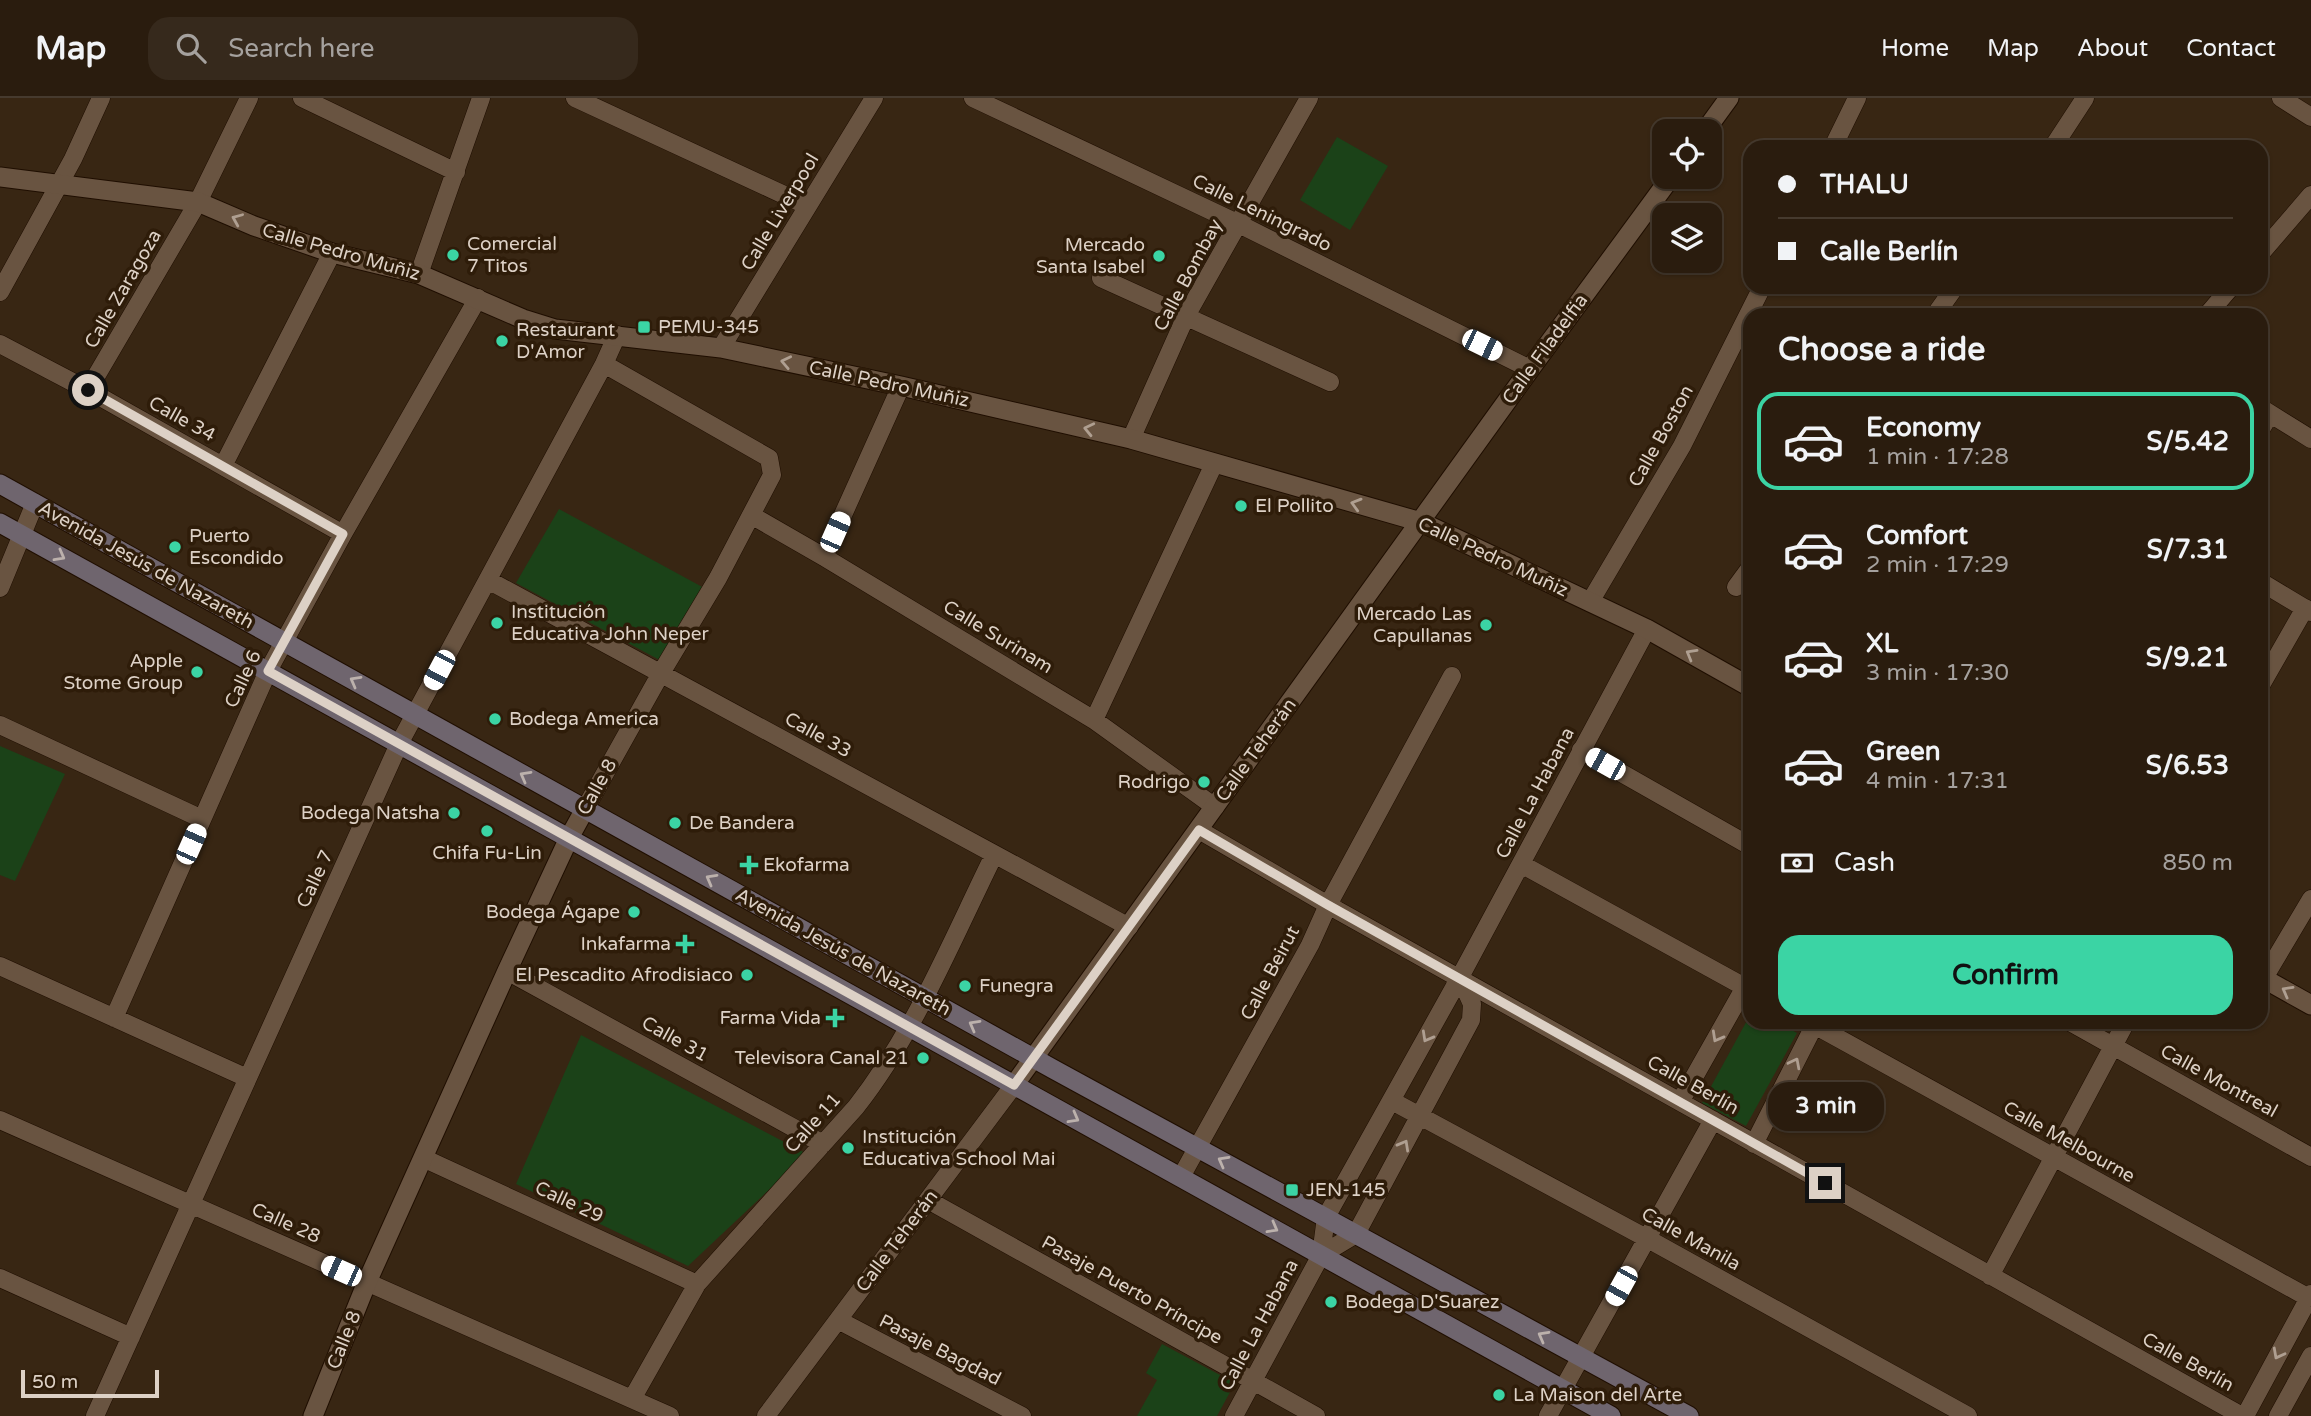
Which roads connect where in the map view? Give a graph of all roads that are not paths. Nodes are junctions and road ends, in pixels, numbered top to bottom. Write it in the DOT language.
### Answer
graph roads {
  1 [pos="101,98"];
  2 [pos="249,98"];
  3 [pos="302,98"];
  4 [pos="481,98"];
  5 [pos="575,98"];
  6 [pos="874,98"];
  7 [pos="973,98"];
  8 [pos="1288,98"];
  9 [pos="1729,98"];
  10 [pos="1857,98"];
  11 [pos="2085,98"];
  12 [pos="2281,98"];
  13 [pos="1306,103"];
  14 [pos="2311,117"];
  15 [pos="1714,119"];
  16 [pos="1836,140"];
  17 [pos="2058,140"];
  18 [pos="456,172"];
  19 [pos="0,177"];
  20 [pos="60,184"];
  21 [pos="1662,189"];
  22 [pos="2311,195"];
  23 [pos="198,202"];
  24 [pos="808,206"];
  25 [pos="1239,224"];
  26 [pos="2268,245"];
  27 [pos="332,253"];
  28 [pos="419,274"];
  29 [pos="1101,278"];
  30 [pos="0,292"];
  31 [pos="2225,294"];
  32 [pos="478,298"];
  33 [pos="2213,308"];
  34 [pos="1186,316"];
  35 [pos="1743,325"];
  36 [pos="617,335"];
  37 [pos="0,344"];
  38 [pos="722,348"];
  39 [pos="604,364"];
  40 [pos="1530,369"];
  41 [pos="1330,382"];
  42 [pos="901,386"];
  43 [pos="88,390"];
  44 [pos="2268,419"];
  45 [pos="1131,439"];
  46 [pos="2311,439"];
  47 [pos="1214,464"];
  48 [pos="223,466"];
  49 [pos="0,484"];
  50 [pos="35,503"];
  51 [pos="751,515"];
  52 [pos="1421,522"];
  53 [pos="0,523"];
  54 [pos="343,534"];
  55 [pos="22,535"];
  56 [pos="824,556"];
  57 [pos="1743,578"];
  58 [pos="488,580"];
  59 [pos="2268,586"];
  60 [pos="1736,587"];
  61 [pos="0,588"];
  62 [pos="1590,602"];
  63 [pos="2308,610"];
  64 [pos="1647,629"];
  65 [pos="284,642"];
  66 [pos="268,671"];
  67 [pos="661,673"];
  68 [pos="2268,674"];
  69 [pos="1452,676"];
  70 [pos="1743,683"];
  71 [pos="415,715"];
  72 [pos="1094,720"];
  73 [pos="0,725"];
  74 [pos="399,744"];
  75 [pos="1581,750"];
  76 [pos="1215,807"];
  77 [pos="585,809"];
  78 [pos="202,818"];
  79 [pos="1199,830"];
  80 [pos="569,838"];
  81 [pos="1743,842"];
  82 [pos="994,855"];
  83 [pos="1521,864"];
  84 [pos="2311,900"];
  85 [pos="1328,905"];
  86 [pos="1129,927"];
  87 [pos="0,967"];
  88 [pos="2268,968"];
  89 [pos="507,971"];
  90 [pos="1460,977"];
  91 [pos="2268,980"];
  92 [pos="1743,982"];
  93 [pos="1743,994"];
  94 [pos="924,997"];
  95 [pos="2311,1005"];
  96 [pos="114,1018"];
  97 [pos="908,1026"];
  98 [pos="1810,1029"];
  99 [pos="1824,1029"];
  100 [pos="2083,1029"];
  101 [pos="2122,1029"];
  102 [pos="2113,1046"];
  103 [pos="1034,1058"];
  104 [pos="247,1078"];
  105 [pos="1014,1085"];
  106 [pos="1392,1101"];
  107 [pos="1680,1102"];
  108 [pos="1420,1116"];
  109 [pos="0,1120"];
  110 [pos="1713,1120"];
  111 [pos="823,1144"];
  112 [pos="1755,1144"];
  113 [pos="1196,1147"];
  114 [pos="2311,1157"];
  115 [pos="424,1158"];
  116 [pos="2055,1158"];
  117 [pos="1181,1177"];
  118 [pos="928,1200"];
  119 [pos="191,1204"];
  120 [pos="1326,1217"];
  121 [pos="1356,1234"];
  122 [pos="1648,1238"];
  123 [pos="1321,1255"];
  124 [pos="1990,1276"];
  125 [pos="1,1281"];
  126 [pos="367,1282"];
  127 [pos="697,1284"];
  128 [pos="2310,1296"];
  129 [pos="838,1320"];
  130 [pos="131,1337"];
  131 [pos="2311,1356"];
  132 [pos="1581,1357"];
  133 [pos="1253,1381"];
  134 [pos="1563,1389"];
  135 [pos="632,1399"];
  136 [pos="95,1416"];
  137 [pos="313,1416"];
  138 [pos="670,1416"];
  139 [pos="766,1416"];
  140 [pos="1022,1416"];
  141 [pos="1234,1416"];
  142 [pos="1316,1416"];
  143 [pos="1548,1416"];
  144 [pos="1611,1416"];
  145 [pos="1689,1416"];
  146 [pos="1968,1416"];
  147 [pos="2243,1416"];
  148 [pos="2278,1416"];
  1 -- 20 [label="street"];
  2 -- 23 [label="street, Calle Zaragoza"];
  3 -- 18 [label="street"];
  4 -- 18 [label="street"];
  5 -- 24 [label="street"];
  6 -- 24 [label="street, Calle Liverpool"];
  7 -- 25 [label="street, Calle Leningrado"];
  8 -- 13 [label="street"];
  9 -- 15 [label="street"];
  10 -- 16 [label="street"];
  11 -- 17 [label="street"];
  12 -- 14 [label="street"];
  13 -- 25 [label="street, Calle Bombay"];
  18 -- 28 [label="street"];
  19 -- 20 [label="street, Calle Pedro Muñiz"];
  20 -- 23 [label="street, Calle Pedro Muñiz"];
  20 -- 30 [label="street"];
  21 -- 40 [label="street, Calle Filadelfia"];
  22 -- 26 [label="street"];
  27 -- 23 [label="street, Calle Pedro Muñiz, one-way"];
  23 -- 43 [label="street, Calle Zaragoza"];
  24 -- 38 [label="street, Calle Liverpool"];
  25 -- 34 [label="street, Calle Bombay"];
  25 -- 40 [label="street, Calle Leningrado"];
  27 -- 28 [label="street, Calle Pedro Muñiz"];
  27 -- 48 [label="street"];
  28 -- 32 [label="street, Calle Pedro Muñiz"];
  29 -- 34 [label="street"];
  31 -- 33 [label="street"];
  32 -- 36 [label="street, Calle Pedro Muñiz"];
  32 -- 54 [label="street, Calle 6"];
  34 -- 41 [label="street"];
  34 -- 45 [label="street, Calle Bombay"];
  35 -- 62 [label="street, Calle Boston"];
  36 -- 38 [label="street, Calle Pedro Muñiz"];
  36 -- 39 [label="street, Calle 7"];
  37 -- 43 [label="street, Calle 34"];
  42 -- 38 [label="street, Calle Pedro Muñiz, one-way"];
  39 -- 51 [label="street, Calle 8"];
  39 -- 58 [label="street, Calle 7"];
  40 -- 52 [label="street, Calle Filadelfia"];
  45 -- 42 [label="street, Calle Pedro Muñiz, one-way"];
  42 -- 56 [label="street"];
  43 -- 48 [label="street, Calle 34"];
  43 -- 54 [label="street"];
  44 -- 46 [label="street"];
  45 -- 47 [label="street, Calle Pedro Muñiz"];
  52 -- 47 [label="street, Calle Pedro Muñiz, one-way"];
  47 -- 72 [label="street"];
  48 -- 54 [label="street, Calle 34"];
  49 -- 50 [label="main road, Avenida Jesús de Nazareth"];
  50 -- 55 [label="street"];
  50 -- 65 [label="main road, Avenida Jesús de Nazareth"];
  51 -- 56 [label="street, Calle Surinam"];
  51 -- 67 [label="street, Calle 8"];
  52 -- 62 [label="street, Calle Pedro Muñiz"];
  52 -- 76 [label="street, Calle Teherán"];
  53 -- 55 [label="main road, Avenida Jesús de Nazareth"];
  54 -- 65 [label="street, Calle 6"];
  55 -- 61 [label="street"];
  55 -- 66 [label="main road, Avenida Jesús de Nazareth, one-way"];
  56 -- 72 [label="street, Calle Surinam"];
  57 -- 60 [label="street"];
  58 -- 67 [label="street, Calle 33"];
  58 -- 71 [label="street, Calle 7"];
  59 -- 63 [label="street"];
  62 -- 64 [label="street, Calle Pedro Muñiz"];
  63 -- 68 [label="street"];
  70 -- 64 [label="street, Calle Pedro Muñiz, one-way"];
  64 -- 75 [label="street, Calle La Habana"];
  65 -- 66 [label="street, Calle 6"];
  71 -- 65 [label="main road, Avenida Jesús de Nazareth, one-way"];
  66 -- 74 [label="main road, Avenida Jesús de Nazareth"];
  66 -- 78 [label="street, Calle 6"];
  67 -- 77 [label="street, Calle 8"];
  67 -- 82 [label="street, Calle 33"];
  69 -- 85 [label="street, Calle Beirut"];
  71 -- 74 [label="street, Calle 7"];
  77 -- 71 [label="main road, Avenida Jesús de Nazareth, one-way"];
  72 -- 76 [label="street, Calle Surinam"];
  73 -- 78 [label="street"];
  74 -- 80 [label="main road, Avenida Jesús de Nazareth"];
  74 -- 104 [label="street, Calle 7"];
  75 -- 81 [label="street"];
  75 -- 83 [label="street, Calle La Habana"];
  76 -- 79 [label="street, Calle Teherán"];
  77 -- 80 [label="street, Calle 8"];
  94 -- 77 [label="main road, Avenida Jesús de Nazareth, one-way"];
  78 -- 96 [label="street, Calle 6"];
  79 -- 85 [label="street, Calle Berlín"];
  79 -- 86 [label="street, Calle Teherán"];
  80 -- 89 [label="street, Calle 8"];
  80 -- 97 [label="main road, Avenida Jesús de Nazareth"];
  82 -- 86 [label="street, Calle 33"];
  82 -- 94 [label="street, Calle 11"];
  83 -- 90 [label="street, Calle La Habana"];
  83 -- 92 [label="street"];
  84 -- 88 [label="street"];
  85 -- 90 [label="street, Calle Berlín"];
  85 -- 113 [label="street, Calle Beirut"];
  86 -- 103 [label="street, Calle Teherán"];
  87 -- 96 [label="street"];
  89 -- 111 [label="street, Calle 31"];
  89 -- 115 [label="street, Calle 8"];
  90 -- 106 [label="street, Calle La Habana, one-way"];
  90 -- 107 [label="street, Calle Berlín"];
  90 -- 108 [label="street"];
  95 -- 91 [label="street, one-way"];
  93 -- 107 [label="street, one-way"];
  94 -- 97 [label="street, Calle 11"];
  103 -- 94 [label="main road, Avenida Jesús de Nazareth, one-way"];
  96 -- 104 [label="street"];
  97 -- 105 [label="main road, Avenida Jesús de Nazareth"];
  97 -- 111 [label="street, Calle 11"];
  112 -- 98 [label="street, one-way"];
  99 -- 116 [label="street, Calle Melbourne"];
  100 -- 102 [label="street, Calle Montreal"];
  101 -- 102 [label="street"];
  102 -- 114 [label="street, Calle Montreal"];
  102 -- 116 [label="street"];
  103 -- 105 [label="street, Calle Teherán"];
  103 -- 113 [label="main road, Avenida Jesús de Nazareth"];
  104 -- 119 [label="street, Calle 7"];
  105 -- 117 [label="main road, Avenida Jesús de Nazareth, one-way"];
  105 -- 118 [label="street, Calle Teherán"];
  106 -- 108 [label="street, Calle Manila"];
  106 -- 120 [label="street, Calle La Habana"];
  107 -- 110 [label="street, Calle Berlín"];
  121 -- 108 [label="street, one-way"];
  108 -- 122 [label="street, Calle Manila"];
  109 -- 119 [label="street, Calle 28"];
  110 -- 112 [label="street, Calle Berlín"];
  110 -- 122 [label="street"];
  111 -- 127 [label="street, Calle 11"];
  112 -- 124 [label="street, Calle Berlín"];
  113 -- 117 [label="street, Calle Beirut"];
  120 -- 113 [label="main road, Avenida Jesús de Nazareth, one-way"];
  115 -- 126 [label="street, Calle 8"];
  115 -- 127 [label="street, Calle 29"];
  116 -- 124 [label="street"];
  116 -- 128 [label="street, Calle Melbourne"];
  117 -- 123 [label="main road, Avenida Jesús de Nazareth, one-way"];
  118 -- 129 [label="street, Calle Teherán"];
  118 -- 133 [label="street, Pasaje Puerto Príncipe"];
  119 -- 126 [label="street, Calle 28"];
  119 -- 130 [label="street, Calle 7"];
  120 -- 121 [label="main road, Avenida Jesús de Nazareth"];
  120 -- 123 [label="street, Calle La Habana"];
  121 -- 123 [label="street, Calle La Habana"];
  132 -- 121 [label="main road, Avenida Jesús de Nazareth, one-way"];
  122 -- 132 [label="street"];
  122 -- 146 [label="street, Calle Manila"];
  123 -- 133 [label="street, Calle La Habana"];
  123 -- 134 [label="main road, Avenida Jesús de Nazareth"];
  124 -- 147 [label="street, Calle Berlín"];
  125 -- 130 [label="street"];
  126 -- 135 [label="street, Calle 28"];
  126 -- 137 [label="street, Calle 8"];
  127 -- 135 [label="street, Calle 11"];
  128 -- 147 [label="street, one-way"];
  129 -- 139 [label="street, Calle Teherán"];
  129 -- 140 [label="street, Pasaje Bagdad"];
  130 -- 136 [label="street, Calle 7"];
  131 -- 148 [label="street"];
  132 -- 134 [label="street"];
  132 -- 145 [label="main road, Avenida Jesús de Nazareth"];
  133 -- 141 [label="street, Calle La Habana"];
  133 -- 142 [label="street, Pasaje Puerto Príncipe"];
  134 -- 143 [label="street"];
  134 -- 144 [label="main road, Avenida Jesús de Nazareth"];
  135 -- 138 [label="street, Calle 28"];
}
